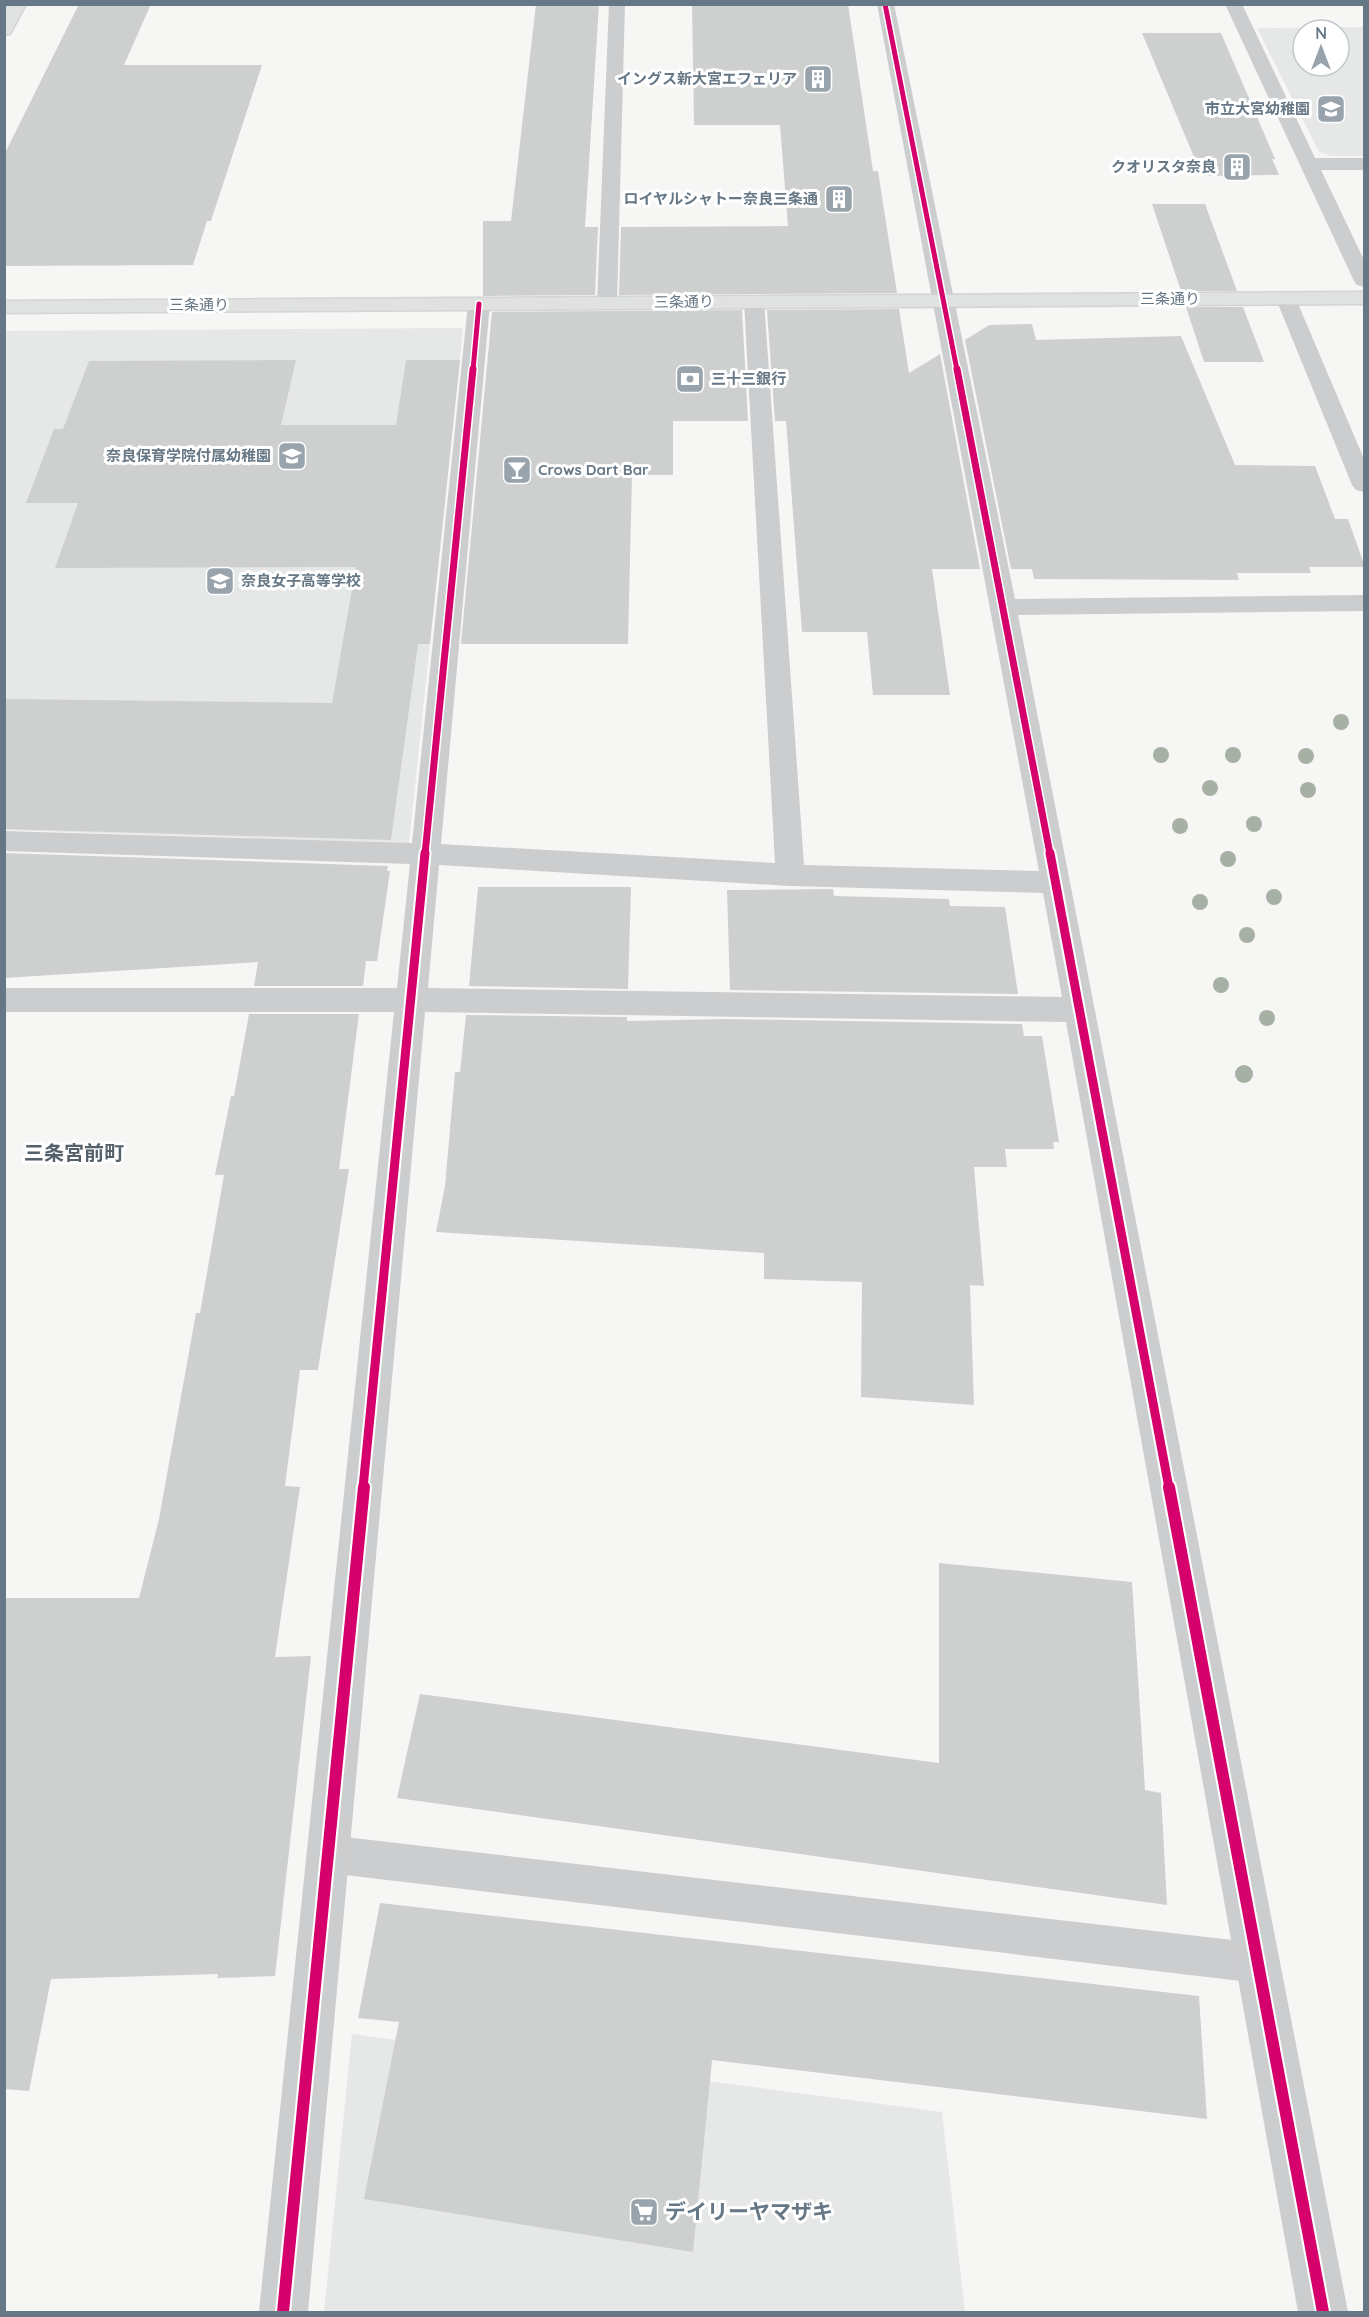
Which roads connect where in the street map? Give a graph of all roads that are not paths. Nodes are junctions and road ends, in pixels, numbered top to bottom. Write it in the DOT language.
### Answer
graph roads {
  1 [pos="18,4"];
  2 [pos="617,4"];
  3 [pos="885,4"];
  4 [pos="1233,4"];
  5 [pos="4,30"];
  6 [pos="1307,164"];
  7 [pos="1365,164"];
  8 [pos="1365,281"];
  9 [pos="1286,298"];
  10 [pos="1365,298"];
  11 [pos="942,299"];
  12 [pos="754,301"];
  13 [pos="607,303"];
  14 [pos="479,304"];
  15 [pos="4,307"];
  16 [pos="1365,485"];
  17 [pos="1365,603"];
  18 [pos="1004,607"];
  19 [pos="4,841"];
  20 [pos="427,854"];
  21 [pos="790,875"];
  22 [pos="1055,882"];
  23 [pos="4,1000"];
  24 [pos="412,1000"];
  25 [pos="1078,1010"];
  26 [pos="328,1854"];
  27 [pos="1258,1963"];
  28 [pos="283,2313"];
  29 [pos="1323,2313"];
  1 -- 5 [label="street"];
  2 -- 13 [label="lane"];
  3 -- 11 [label="street"];
  4 -- 6 [label="street"];
  6 -- 7 [label="street"];
  6 -- 8 [label="street"];
  9 -- 10 [label="street, 三条通り"];
  9 -- 11 [label="street, 三条通り"];
  9 -- 16 [label="street"];
  11 -- 12 [label="street, 三条通り"];
  11 -- 18 [label="street"];
  12 -- 13 [label="street, 三条通り"];
  12 -- 21 [label="street"];
  13 -- 14 [label="street, 三条通り"];
  14 -- 15 [label="street, 三条通り"];
  14 -- 20 [label="street"];
  17 -- 18 [label="street"];
  18 -- 22 [label="street"];
  19 -- 20 [label="street"];
  20 -- 21 [label="street"];
  20 -- 24 [label="street"];
  21 -- 22 [label="street"];
  22 -- 25 [label="street"];
  23 -- 24 [label="street"];
  24 -- 25 [label="street"];
  24 -- 26 [label="street"];
  25 -- 27 [label="street"];
  26 -- 27 [label="lane"];
  26 -- 28 [label="street"];
  27 -- 29 [label="street"];
}
